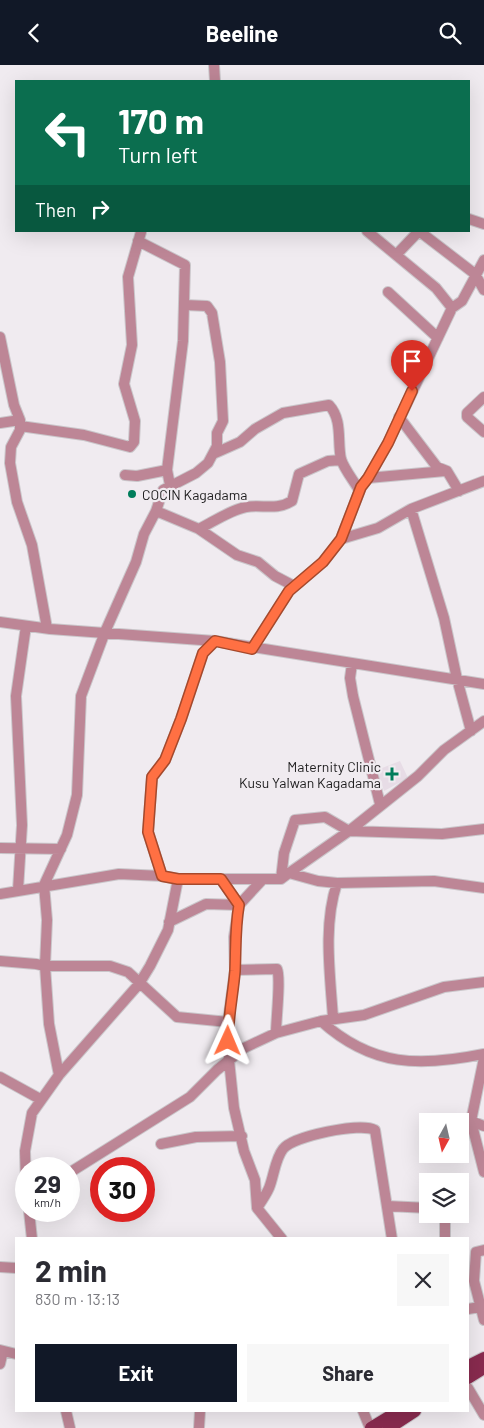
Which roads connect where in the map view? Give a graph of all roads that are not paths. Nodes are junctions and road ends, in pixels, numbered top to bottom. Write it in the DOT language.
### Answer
graph roads {
  1 [pos="214,65"];
  2 [pos="215,80"];
  3 [pos="470,219"];
  4 [pos="484,224"];
  5 [pos="368,232"];
  6 [pos="418,232"];
  7 [pos="420,232"];
  8 [pos="140,236"];
  9 [pos="397,254"];
  10 [pos="484,260"];
  11 [pos="474,274"];
  12 [pos="484,290"];
  13 [pos="388,292"];
  14 [pos="185,305"];
  15 [pos="452,308"];
  16 [pos="0,337"];
  17 [pos="438,338"];
  18 [pos="484,397"];
  19 [pos="400,417"];
  20 [pos="0,423"];
  21 [pos="20,423"];
  22 [pos="484,432"];
  23 [pos="213,454"];
  24 [pos="341,460"];
  25 [pos="167,470"];
  26 [pos="447,471"];
  27 [pos="125,475"];
  28 [pos="368,478"];
  29 [pos="484,481"];
  30 [pos="170,485"];
  31 [pos="359,490"];
  32 [pos="459,491"];
  33 [pos="411,509"];
  34 [pos="156,511"];
  35 [pos="199,529"];
  36 [pos="341,539"];
  37 [pos="294,586"];
  38 [pos="0,622"];
  39 [pos="26,626"];
  40 [pos="47,628"];
  41 [pos="105,632"];
  42 [pos="215,641"];
  43 [pos="252,649"];
  44 [pos="352,664"];
  45 [pos="457,679"];
  46 [pos="484,684"];
  47 [pos="479,727"];
  48 [pos="380,804"];
  49 [pos="484,829"];
  50 [pos="349,831"];
  51 [pos="0,848"];
  52 [pos="20,849"];
  53 [pos="61,849"];
  54 [pos="162,876"];
  55 [pos="285,876"];
  56 [pos="178,879"];
  57 [pos="221,879"];
  58 [pos="263,879"];
  59 [pos="336,883"];
  60 [pos="44,885"];
  61 [pos="484,888"];
  62 [pos="18,890"];
  63 [pos="0,894"];
  64 [pos="239,905"];
  65 [pos="169,921"];
  66 [pos="0,961"];
  67 [pos="45,967"];
  68 [pos="235,970"];
  69 [pos="140,982"];
  70 [pos="484,982"];
  71 [pos="333,1017"];
  72 [pos="321,1021"];
  73 [pos="228,1022"];
  74 [pos="276,1033"];
  75 [pos="484,1054"];
  76 [pos="484,1058"];
  77 [pos="229,1060"];
  78 [pos="59,1075"];
  79 [pos="0,1077"];
  80 [pos="40,1099"];
  81 [pos="471,1121"];
  82 [pos="484,1126"];
  83 [pos="242,1136"];
  84 [pos="161,1144"];
  85 [pos="25,1157"];
  86 [pos="80,1166"];
  87 [pos="484,1172"];
  88 [pos="387,1206"];
  89 [pos="256,1208"];
  90 [pos="419,1208"];
  91 [pos="31,1222"];
  92 [pos="445,1223"];
  93 [pos="32,1237"];
  94 [pos="280,1237"];
  95 [pos="392,1237"];
  96 [pos="445,1237"];
  97 [pos="484,1250"];
  98 [pos="0,1267"];
  99 [pos="15,1268"];
  100 [pos="471,1281"];
  101 [pos="480,1307"];
  102 [pos="469,1309"];
  103 [pos="484,1320"];
  104 [pos="1,1350"];
  105 [pos="15,1354"];
  106 [pos="484,1358"];
  107 [pos="0,1364"];
  108 [pos="469,1366"];
  109 [pos="484,1368"];
  110 [pos="469,1377"];
  111 [pos="469,1390"];
  112 [pos="483,1411"];
  113 [pos="69,1412"];
  114 [pos="200,1412"];
  115 [pos="363,1412"];
  116 [pos="396,1412"];
  117 [pos="413,1412"];
  118 [pos="70,1428"];
  119 [pos="199,1428"];
  120 [pos="371,1428"];
  121 [pos="389,1428"];
  1 -- 2 [label="street"];
  3 -- 4 [label="street"];
  5 -- 9 [label="street"];
  6 -- 9 [label="street"];
  7 -- 11 [label="street"];
  8 -- 14 [label="street"];
  8 -- 21 [label="street"];
  9 -- 15 [label="street"];
  10 -- 11 [label="street"];
  11 -- 12 [label="street"];
  11 -- 15 [label="street"];
  13 -- 17 [label="street"];
  14 -- 23 [label="street"];
  14 -- 25 [label="street"];
  15 -- 17 [label="street"];
  16 -- 21 [label="street"];
  17 -- 19 [label="street"];
  18 -- 22 [label="street"];
  19 -- 26 [label="street"];
  19 -- 28 [label="street"];
  20 -- 21 [label="street"];
  21 -- 40 [label="street"];
  23 -- 24 [label="street"];
  23 -- 30 [label="street"];
  24 -- 31 [label="street"];
  24 -- 35 [label="street"];
  25 -- 27 [label="street"];
  25 -- 30 [label="street"];
  26 -- 28 [label="street"];
  26 -- 32 [label="street"];
  28 -- 31 [label="street"];
  29 -- 32 [label="street"];
  30 -- 34 [label="street"];
  31 -- 36 [label="street"];
  32 -- 33 [label="street"];
  33 -- 36 [label="street"];
  33 -- 45 [label="street"];
  34 -- 35 [label="street"];
  34 -- 41 [label="street"];
  35 -- 37 [label="street"];
  36 -- 37 [label="street"];
  37 -- 43 [label="street"];
  38 -- 39 [label="street"];
  39 -- 40 [label="street"];
  39 -- 52 [label="street"];
  40 -- 41 [label="street"];
  41 -- 42 [label="street"];
  41 -- 53 [label="street"];
  42 -- 43 [label="street"];
  42 -- 54 [label="street"];
  43 -- 44 [label="street"];
  44 -- 45 [label="street"];
  44 -- 48 [label="street"];
  45 -- 46 [label="street"];
  45 -- 47 [label="street"];
  47 -- 48 [label="street"];
  48 -- 50 [label="street"];
  49 -- 50 [label="street"];
  50 -- 55 [label="street"];
  50 -- 55 [label="street"];
  51 -- 52 [label="street"];
  52 -- 53 [label="street"];
  52 -- 62 [label="street"];
  53 -- 60 [label="street"];
  54 -- 56 [label="street"];
  54 -- 60 [label="street"];
  55 -- 58 [label="street"];
  55 -- 59 [label="street"];
  56 -- 57 [label="street"];
  56 -- 65 [label="street"];
  57 -- 58 [label="street"];
  57 -- 64 [label="street"];
  58 -- 64 [label="street"];
  59 -- 61 [label="street"];
  59 -- 71 [label="street"];
  60 -- 62 [label="street"];
  60 -- 67 [label="street"];
  62 -- 63 [label="street"];
  64 -- 65 [label="street"];
  64 -- 68 [label="street"];
  65 -- 69 [label="street"];
  66 -- 67 [label="street"];
  67 -- 69 [label="street"];
  67 -- 78 [label="street"];
  68 -- 73 [label="street"];
  68 -- 74 [label="street"];
  69 -- 73 [label="street"];
  69 -- 78 [label="street"];
  70 -- 71 [label="street"];
  71 -- 72 [label="street"];
  72 -- 74 [label="street"];
  72 -- 75 [label="street"];
  73 -- 77 [label="street"];
  74 -- 77 [label="street"];
  76 -- 81 [label="street"];
  77 -- 83 [label="street"];
  77 -- 86 [label="street"];
  78 -- 80 [label="street"];
  79 -- 80 [label="street"];
  80 -- 85 [label="street"];
  81 -- 82 [label="street"];
  81 -- 87 [label="street"];
  83 -- 84 [label="street"];
  83 -- 89 [label="street"];
  88 -- 89 [label="street"];
  88 -- 90 [label="street"];
  88 -- 95 [label="street"];
  89 -- 94 [label="street"];
  91 -- 93 [label="street"];
  92 -- 96 [label="street"];
  97 -- 100 [label="street"];
  98 -- 99 [label="street"];
  100 -- 101 [label="street"];
  101 -- 102 [label="street"];
  101 -- 103 [label="street"];
  104 -- 105 [label="street"];
  104 -- 107 [label="street"];
  106 -- 108 [label="main road"];
  109 -- 110 [label="main road"];
  111 -- 112 [label="street"];
  113 -- 118 [label="street"];
  114 -- 119 [label="street"];
  115 -- 120 [label="street"];
  116 -- 120 [label="main road"];
  117 -- 121 [label="main road"];
}
